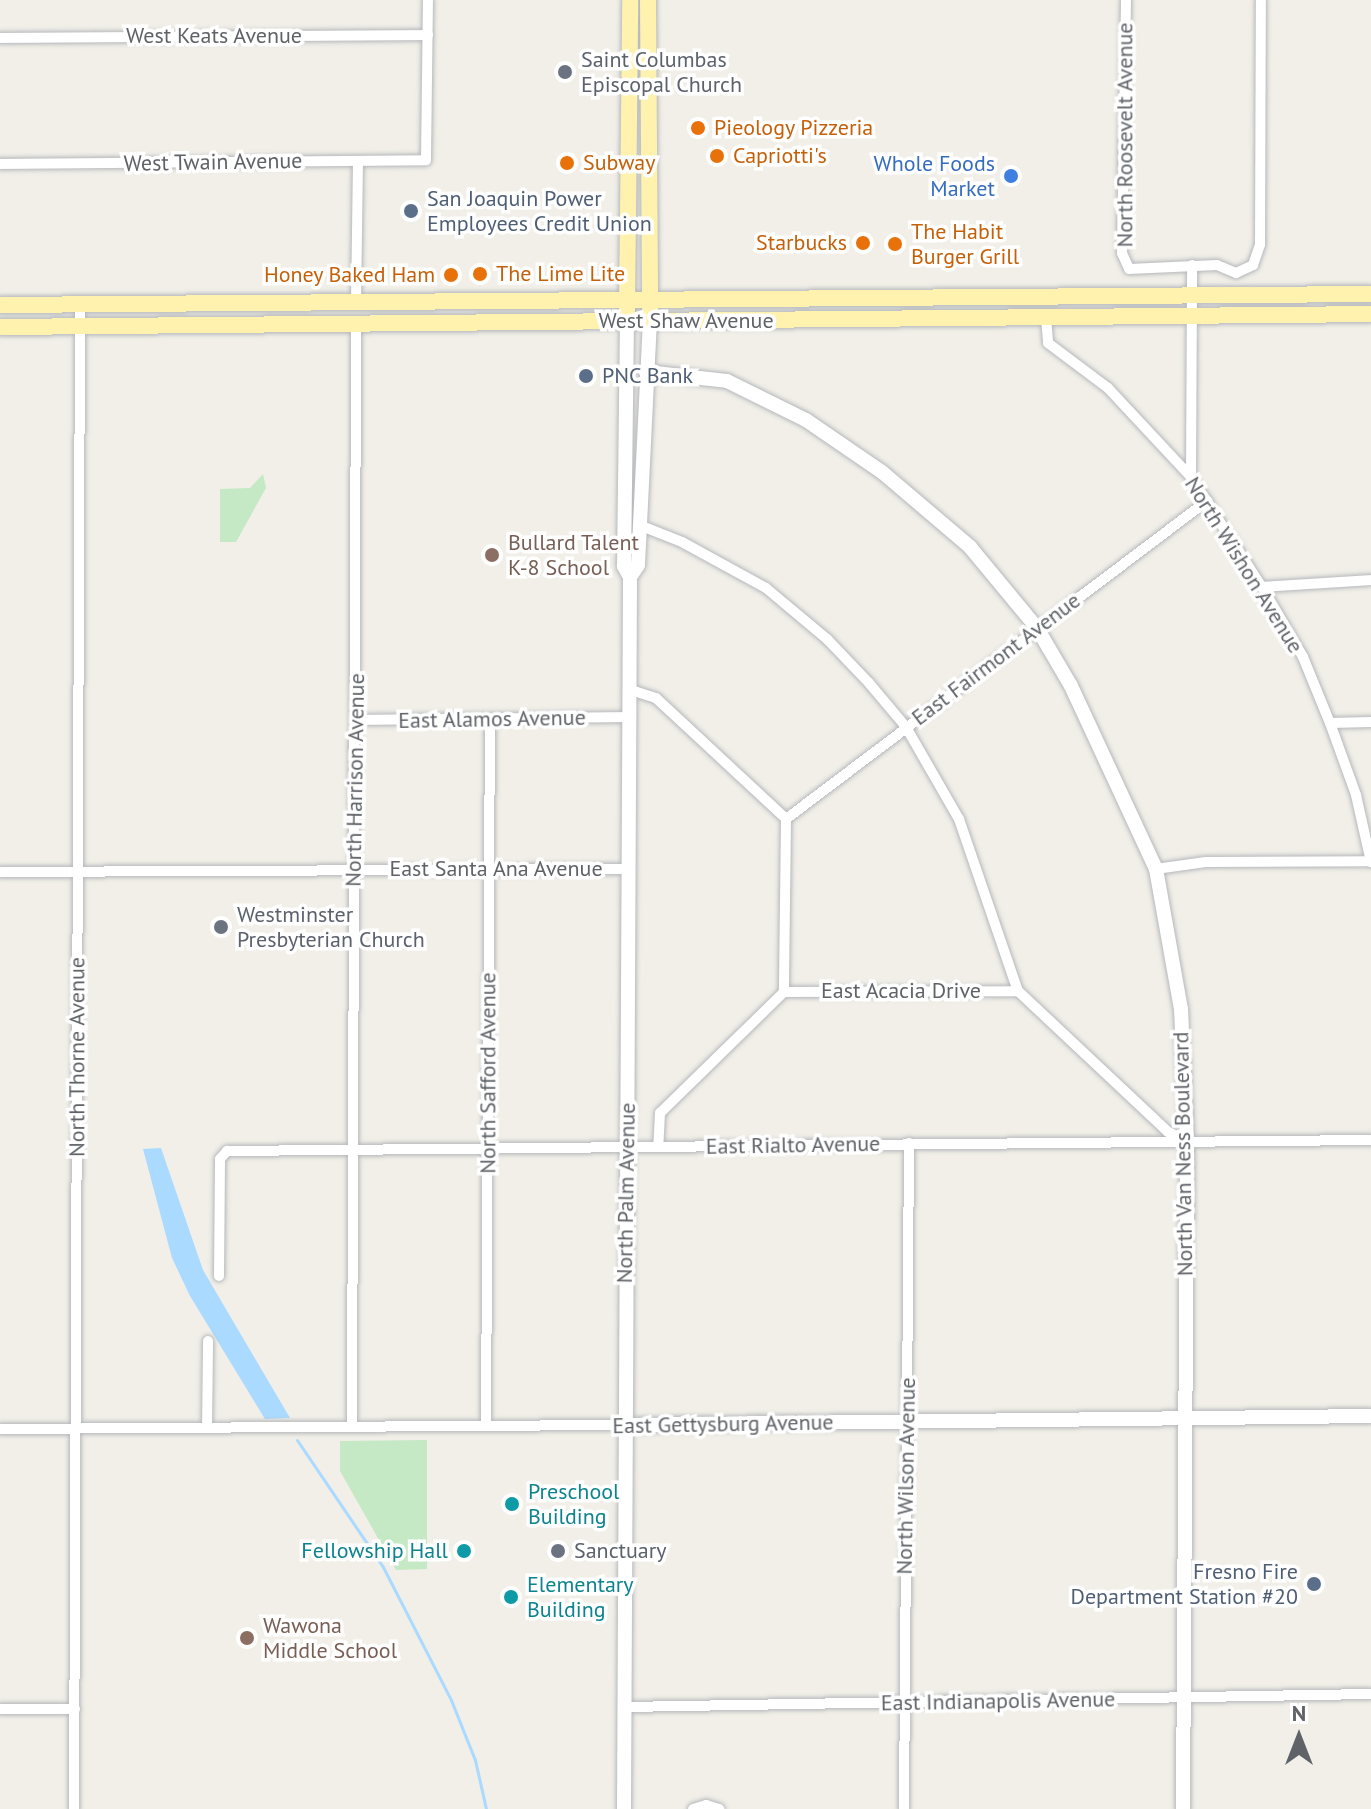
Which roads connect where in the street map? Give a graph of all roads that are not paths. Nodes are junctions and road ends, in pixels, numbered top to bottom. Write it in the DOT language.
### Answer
graph roads {
  1 [pos="428,0"];
  2 [pos="630,0"];
  3 [pos="648,0"];
  4 [pos="1126,0"];
  5 [pos="1261,0"];
  6 [pos="428,35"];
  7 [pos="0,38"];
  8 [pos="358,161"];
  9 [pos="0,164"];
  10 [pos="1192,265"];
  11 [pos="1371,294"];
  12 [pos="1192,296"];
  13 [pos="970,298"];
  14 [pos="627,301"];
  15 [pos="649,301"];
  16 [pos="411,302"];
  17 [pos="356,303"];
  18 [pos="0,305"];
  19 [pos="80,305"];
  20 [pos="1371,314"];
  21 [pos="1192,316"];
  22 [pos="1046,318"];
  23 [pos="871,320"];
  24 [pos="627,322"];
  25 [pos="650,322"];
  26 [pos="356,324"];
  27 [pos="265,325"];
  28 [pos="80,326"];
  29 [pos="0,327"];
  30 [pos="646,372"];
  31 [pos="1191,477"];
  32 [pos="1207,501"];
  33 [pos="639,525"];
  34 [pos="630,577"];
  35 [pos="1371,580"];
  36 [pos="1262,587"];
  37 [pos="1037,628"];
  38 [pos="628,689"];
  39 [pos="628,717"];
  40 [pos="490,719"];
  41 [pos="356,720"];
  42 [pos="1371,722"];
  43 [pos="1330,723"];
  44 [pos="906,727"];
  45 [pos="786,819"];
  46 [pos="1371,862"];
  47 [pos="489,869"];
  48 [pos="627,869"];
  49 [pos="1156,869"];
  50 [pos="354,870"];
  51 [pos="0,872"];
  52 [pos="78,872"];
  53 [pos="1018,991"];
  54 [pos="784,992"];
  55 [pos="1371,1140"];
  56 [pos="1187,1141"];
  57 [pos="909,1143"];
  58 [pos="487,1147"];
  59 [pos="627,1147"];
  60 [pos="658,1147"];
  61 [pos="352,1148"];
  62 [pos="219,1276"];
  63 [pos="208,1341"];
  64 [pos="1371,1416"];
  65 [pos="1183,1418"];
  66 [pos="907,1422"];
  67 [pos="623,1425"];
  68 [pos="486,1426"];
  69 [pos="352,1427"];
  70 [pos="75,1428"];
  71 [pos="207,1428"];
  72 [pos="0,1429"];
  73 [pos="1371,1694"];
  74 [pos="1184,1696"];
  75 [pos="904,1703"];
  76 [pos="625,1707"];
  77 [pos="0,1709"];
  78 [pos="75,1709"];
  79 [pos="74,1809"];
  80 [pos="624,1809"];
  81 [pos="693,1809"];
  82 [pos="719,1809"];
  83 [pos="904,1809"];
  84 [pos="1183,1809"];
  1 -- 6 [label="street"];
  2 -- 14 [label="main road, North Palm Avenue"];
  3 -- 15 [label="main road, North Palm Avenue"];
  4 -- 10 [label="street, North Roosevelt Avenue"];
  5 -- 10 [label="street"];
  6 -- 7 [label="street, West Keats Avenue"];
  6 -- 8 [label="street, West Twain Avenue"];
  8 -- 9 [label="street, West Twain Avenue"];
  8 -- 17 [label="street"];
  10 -- 12 [label="street"];
  11 -- 12 [label="main road, West Shaw Avenue"];
  12 -- 13 [label="main road, West Shaw Avenue"];
  12 -- 21 [label="street"];
  13 -- 15 [label="main road, West Shaw Avenue"];
  13 -- 23 [label="main road"];
  14 -- 15 [label="main road, West Shaw Avenue"];
  14 -- 16 [label="main road, West Shaw Avenue"];
  14 -- 24 [label="main road, North Palm Avenue"];
  15 -- 25 [label="main road, North Palm Avenue"];
  16 -- 17 [label="main road, West Shaw Avenue"];
  16 -- 26 [label="main road"];
  17 -- 19 [label="main road, West Shaw Avenue"];
  17 -- 27 [label="main road"];
  18 -- 19 [label="main road, West Shaw Avenue"];
  19 -- 28 [label="street, North Thorne Avenue"];
  20 -- 21 [label="main road, West Shaw Avenue"];
  21 -- 22 [label="main road, West Shaw Avenue"];
  21 -- 31 [label="street"];
  22 -- 23 [label="main road, West Shaw Avenue"];
  22 -- 31 [label="street, North Wishon Avenue"];
  23 -- 25 [label="main road, West Shaw Avenue"];
  24 -- 25 [label="main road, West Shaw Avenue"];
  24 -- 26 [label="main road, West Shaw Avenue"];
  24 -- 34 [label="street, North Palm Avenue"];
  25 -- 30 [label="street, North Palm Avenue"];
  26 -- 27 [label="main road, West Shaw Avenue"];
  26 -- 41 [label="street, North Harrison Avenue"];
  27 -- 28 [label="main road, West Shaw Avenue"];
  28 -- 29 [label="main road, West Shaw Avenue"];
  28 -- 52 [label="street, North Thorne Avenue"];
  30 -- 33 [label="street, North Palm Avenue"];
  30 -- 37 [label="street, North Van Ness Boulevard"];
  31 -- 32 [label="street, North Wishon Avenue"];
  32 -- 36 [label="street, North Wishon Avenue"];
  32 -- 37 [label="street, East Fairmont Avenue"];
  33 -- 34 [label="street, North Palm Avenue"];
  33 -- 44 [label="street"];
  34 -- 38 [label="street, North Palm Avenue"];
  35 -- 36 [label="street"];
  36 -- 43 [label="street, North Wishon Avenue"];
  37 -- 44 [label="street, East Fairmont Avenue"];
  37 -- 49 [label="street, North Van Ness Boulevard"];
  38 -- 39 [label="street, North Palm Avenue"];
  38 -- 45 [label="street"];
  39 -- 40 [label="street, East Alamos Avenue"];
  39 -- 48 [label="street, North Palm Avenue"];
  40 -- 41 [label="street, East Alamos Avenue"];
  40 -- 47 [label="street, North Safford Avenue"];
  41 -- 50 [label="street, North Harrison Avenue"];
  42 -- 43 [label="street"];
  43 -- 46 [label="street, North Wishon Avenue"];
  44 -- 45 [label="street, East Fairmont Avenue"];
  44 -- 53 [label="street"];
  45 -- 54 [label="street"];
  46 -- 49 [label="street"];
  47 -- 48 [label="street, East Santa Ana Avenue"];
  47 -- 50 [label="street, East Santa Ana Avenue"];
  47 -- 58 [label="street, North Safford Avenue"];
  48 -- 59 [label="street, North Palm Avenue"];
  49 -- 56 [label="street, North Van Ness Boulevard"];
  50 -- 52 [label="street, East Santa Ana Avenue"];
  50 -- 61 [label="street, North Harrison Avenue"];
  51 -- 52 [label="street, East Santa Ana Avenue"];
  52 -- 70 [label="street, North Thorne Avenue"];
  53 -- 54 [label="street, East Acacia Drive"];
  53 -- 56 [label="street"];
  54 -- 60 [label="street"];
  55 -- 56 [label="street, East Rialto Avenue"];
  56 -- 57 [label="street, East Rialto Avenue"];
  56 -- 65 [label="street, North Van Ness Boulevard"];
  57 -- 60 [label="street, East Rialto Avenue"];
  57 -- 66 [label="street, North Wilson Avenue"];
  58 -- 59 [label="street, East Rialto Avenue"];
  58 -- 61 [label="street, East Rialto Avenue"];
  58 -- 68 [label="street, North Safford Avenue"];
  59 -- 60 [label="street, East Rialto Avenue"];
  59 -- 67 [label="street, North Palm Avenue"];
  61 -- 62 [label="street, East Rialto Avenue"];
  61 -- 69 [label="street, North Harrison Avenue"];
  63 -- 71 [label="street"];
  64 -- 65 [label="street, East Gettysburg Avenue"];
  65 -- 66 [label="street, East Gettysburg Avenue"];
  65 -- 74 [label="street, North Van Ness Boulevard"];
  66 -- 67 [label="street, East Gettysburg Avenue"];
  66 -- 75 [label="street, North Wilson Avenue"];
  67 -- 68 [label="street, East Gettysburg Avenue"];
  67 -- 76 [label="street, North Palm Avenue"];
  68 -- 69 [label="street, East Gettysburg Avenue"];
  69 -- 71 [label="street, East Gettysburg Avenue"];
  70 -- 71 [label="street, East Gettysburg Avenue"];
  70 -- 72 [label="street, East Gettysburg Avenue"];
  70 -- 78 [label="street, North Thorne Avenue"];
  73 -- 74 [label="street, East Indianapolis Avenue"];
  74 -- 75 [label="street, East Indianapolis Avenue"];
  74 -- 84 [label="street, North Van Ness Boulevard"];
  75 -- 76 [label="street, East Indianapolis Avenue"];
  75 -- 83 [label="street, North Wilson Avenue"];
  76 -- 80 [label="street, North Palm Avenue"];
  77 -- 78 [label="street"];
  78 -- 79 [label="street, North Thorne Avenue"];
  81 -- 82 [label="street"];
}
